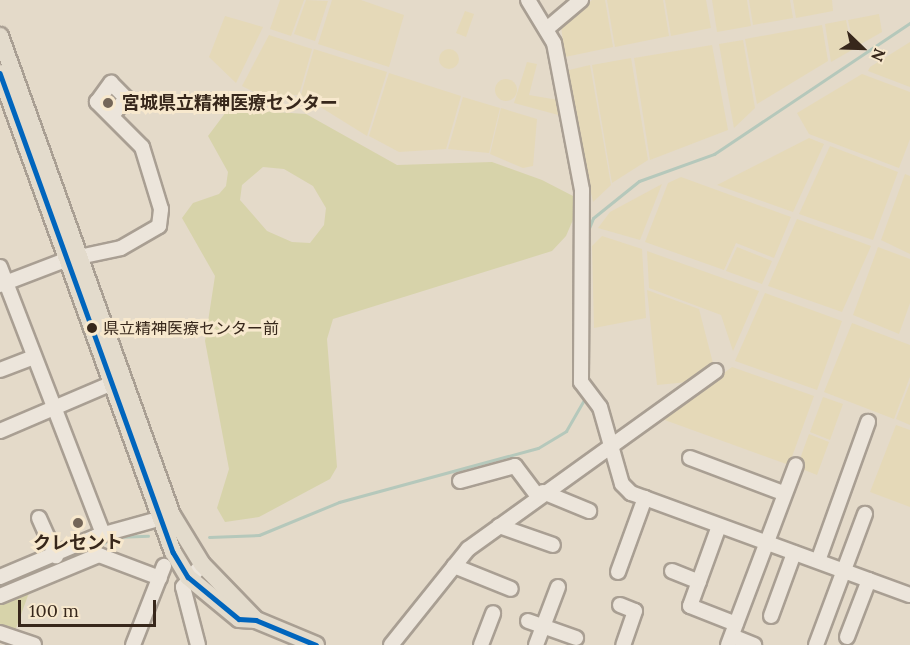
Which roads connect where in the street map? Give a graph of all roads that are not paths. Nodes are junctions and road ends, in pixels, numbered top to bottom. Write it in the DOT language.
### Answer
graph roads {
  1 [pos="528,0"];
  2 [pos="581,0"];
  3 [pos="549,27"];
  4 [pos="0,36"];
  5 [pos="0,74"];
  6 [pos="112,116"];
  7 [pos="73,260"];
  8 [pos="0,267"];
  9 [pos="3,284"];
  10 [pos="34,357"];
  11 [pos="0,370"];
  12 [pos="716,371"];
  13 [pos="110,384"];
  14 [pos="54,409"];
  15 [pos="868,422"];
  16 [pos="0,431"];
  17 [pos="612,446"];
  18 [pos="690,458"];
  19 [pos="796,465"];
  20 [pos="460,481"];
  21 [pos="540,493"];
  22 [pos="783,493"];
  23 [pos="645,498"];
  24 [pos="589,511"];
  25 [pos="865,514"];
  26 [pos="39,518"];
  27 [pos="165,518"];
  28 [pos="499,526"];
  29 [pos="719,526"];
  30 [pos="103,534"];
  31 [pos="765,542"];
  32 [pos="553,545"];
  33 [pos="794,553"];
  34 [pos="56,556"];
  35 [pos="818,561"];
  36 [pos="202,564"];
  37 [pos="454,566"];
  38 [pos="844,570"];
  39 [pos="672,571"];
  40 [pos="618,572"];
  41 [pos="0,577"];
  42 [pos="188,577"];
  43 [pos="869,580"];
  44 [pos="699,582"];
  45 [pos="558,587"];
  46 [pos="511,589"];
  47 [pos="910,595"];
  48 [pos="0,596"];
  49 [pos="620,605"];
  50 [pos="493,613"];
  51 [pos="771,616"];
  52 [pos="256,620"];
  53 [pos="528,621"];
  54 [pos="543,627"];
  55 [pos="0,633"];
  56 [pos="732,635"];
  57 [pos="847,637"];
  58 [pos="576,638"];
  59 [pos="34,645"];
  60 [pos="134,645"];
  61 [pos="198,645"];
  62 [pos="316,645"];
  63 [pos="391,645"];
  64 [pos="481,645"];
  65 [pos="537,645"];
  66 [pos="623,645"];
  67 [pos="754,645"];
  68 [pos="816,645"];
  1 -- 3 [label="street"];
  2 -- 3 [label="street"];
  3 -- 17 [label="street"];
  4 -- 7 [label="main road"];
  5 -- 7 [label="main road"];
  6 -- 7 [label="street"];
  7 -- 9 [label="street"];
  7 -- 13 [label="main road"];
  7 -- 27 [label="main road"];
  8 -- 9 [label="street"];
  9 -- 10 [label="street"];
  10 -- 11 [label="street"];
  10 -- 14 [label="street"];
  12 -- 17 [label="street"];
  13 -- 14 [label="street"];
  13 -- 27 [label="main road"];
  14 -- 16 [label="street"];
  14 -- 30 [label="street"];
  15 -- 35 [label="street"];
  17 -- 21 [label="street"];
  17 -- 23 [label="street"];
  18 -- 22 [label="street"];
  19 -- 22 [label="street"];
  20 -- 21 [label="street"];
  21 -- 24 [label="street"];
  21 -- 28 [label="street"];
  22 -- 31 [label="street"];
  23 -- 29 [label="street"];
  23 -- 40 [label="street"];
  25 -- 38 [label="street"];
  26 -- 34 [label="street"];
  27 -- 30 [label="street"];
  27 -- 36 [label="main road"];
  27 -- 42 [label="main road"];
  28 -- 32 [label="street"];
  28 -- 37 [label="street"];
  29 -- 31 [label="street"];
  29 -- 44 [label="street"];
  30 -- 34 [label="street"];
  31 -- 33 [label="street"];
  31 -- 56 [label="street"];
  33 -- 35 [label="street"];
  33 -- 51 [label="street"];
  34 -- 41 [label="street"];
  35 -- 38 [label="street"];
  36 -- 42 [label="street"];
  36 -- 52 [label="main road"];
  37 -- 46 [label="street"];
  37 -- 63 [label="street"];
  38 -- 43 [label="street"];
  38 -- 68 [label="street"];
  39 -- 44 [label="street"];
  42 -- 52 [label="main road"];
  42 -- 61 [label="street"];
  43 -- 47 [label="street"];
  43 -- 57 [label="street"];
  44 -- 56 [label="street"];
  45 -- 54 [label="street"];
  48 -- 60 [label="street"];
  49 -- 66 [label="street"];
  50 -- 64 [label="street"];
  52 -- 62 [label="main road"];
  53 -- 54 [label="street"];
  54 -- 58 [label="street"];
  54 -- 65 [label="street"];
  55 -- 59 [label="street"];
  56 -- 67 [label="street"];
}
